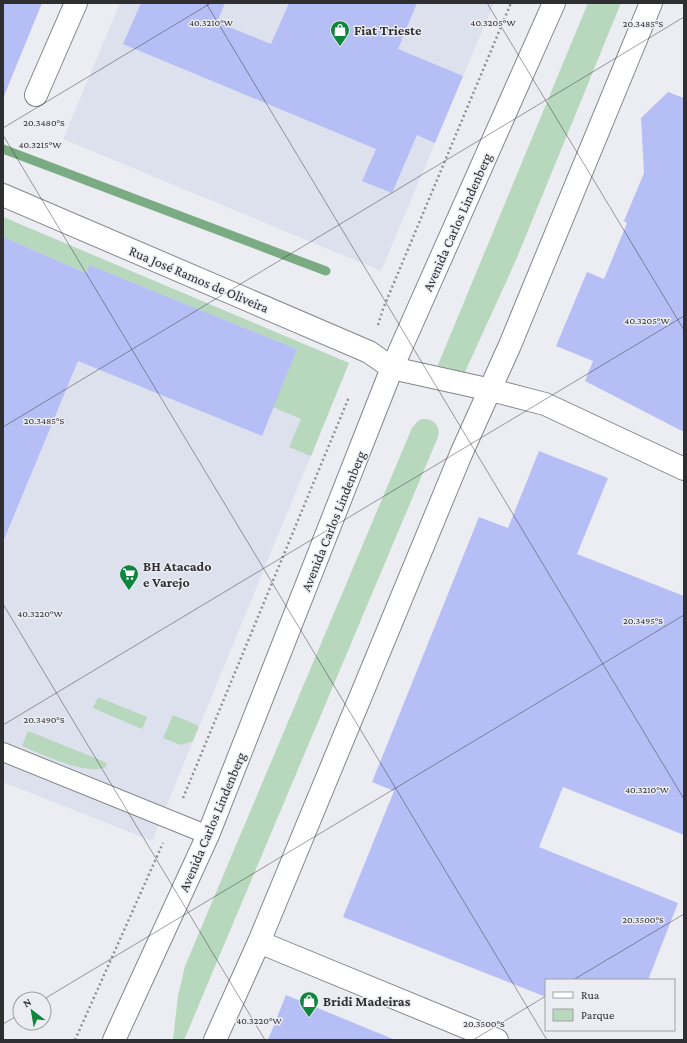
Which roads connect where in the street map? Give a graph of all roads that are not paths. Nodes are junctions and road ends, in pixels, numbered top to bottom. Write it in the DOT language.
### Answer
graph roads {
  1 [pos="76,3"];
  2 [pos="554,3"];
  3 [pos="651,3"];
  4 [pos="36,95"];
  5 [pos="3,195"];
  6 [pos="392,368"];
  7 [pos="491,390"];
  8 [pos="684,469"];
  9 [pos="3,752"];
  10 [pos="208,835"];
  11 [pos="259,942"];
  12 [pos="114,1040"];
  13 [pos="215,1040"];
  14 [pos="497,1040"];
  1 -- 4 [label="main road"];
  2 -- 6 [label="main road, Avenida Carlos Lindenberg"];
  3 -- 7 [label="main road"];
  5 -- 6 [label="main road, Rua José Ramos de Oliveira"];
  6 -- 7 [label="main road"];
  6 -- 10 [label="main road, Avenida Carlos Lindenberg"];
  7 -- 8 [label="main road"];
  7 -- 11 [label="main road"];
  9 -- 10 [label="lane"];
  10 -- 12 [label="main road, Avenida Carlos Lindenberg"];
  11 -- 13 [label="main road"];
  11 -- 14 [label="main road"];
}
